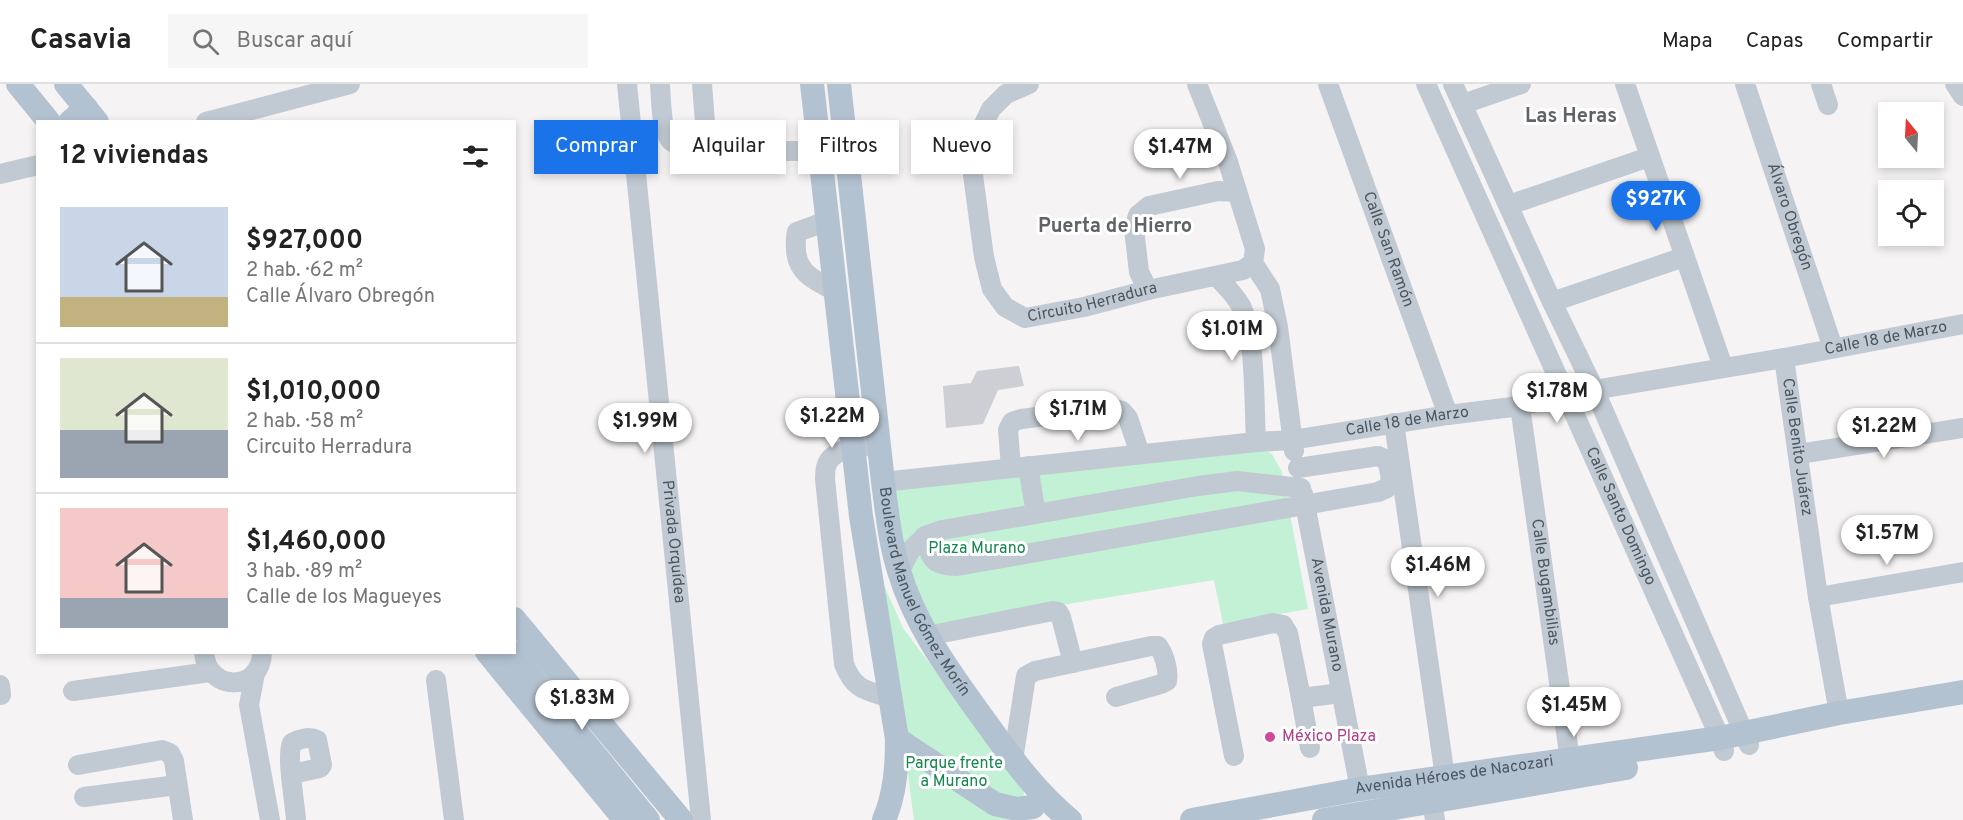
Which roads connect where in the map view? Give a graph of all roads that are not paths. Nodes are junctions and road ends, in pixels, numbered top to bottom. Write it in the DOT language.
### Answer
graph roads {
  1 [pos="18,84"];
  2 [pos="66,84"];
  3 [pos="350,84"];
  4 [pos="627,84"];
  5 [pos="660,84"];
  6 [pos="702,84"];
  7 [pos="812,84"];
  8 [pos="839,84"];
  9 [pos="1029,84"];
  10 [pos="1197,84"];
  11 [pos="1328,84"];
  12 [pos="1426,84"];
  13 [pos="1453,84"];
  14 [pos="1521,84"];
  15 [pos="1625,84"];
  16 [pos="1745,84"];
  17 [pos="1821,84"];
  18 [pos="1955,84"];
  19 [pos="1963,96"];
  20 [pos="1463,104"];
  21 [pos="1828,105"];
  22 [pos="85,117"];
  23 [pos="47,120"];
  24 [pos="214,120"];
  25 [pos="705,120"];
  26 [pos="816,120"];
  27 [pos="670,141"];
  28 [pos="1649,157"];
  29 [pos="36,165"];
  30 [pos="0,174"];
  31 [pos="822,174"];
  32 [pos="1237,192"];
  33 [pos="1509,205"];
  34 [pos="827,221"];
  35 [pos="1684,257"];
  36 [pos="1253,262"];
  37 [pos="1217,277"];
  38 [pos="1148,290"];
  39 [pos="835,291"];
  40 [pos="1552,302"];
  41 [pos="1963,324"];
  42 [pos="1833,348"];
  43 [pos="1784,358"];
  44 [pos="1723,367"];
  45 [pos="1594,391"];
  46 [pos="1564,395"];
  47 [pos="1520,406"];
  48 [pos="1448,415"];
  49 [pos="1394,423"];
  50 [pos="1963,428"];
  51 [pos="1292,440"];
  52 [pos="1256,442"];
  53 [pos="879,445"];
  54 [pos="853,448"];
  55 [pos="1140,454"];
  56 [pos="1799,454"];
  57 [pos="1020,467"];
  58 [pos="1298,468"];
  59 [pos="883,482"];
  60 [pos="1262,482"];
  61 [pos="1303,497"];
  62 [pos="1256,513"];
  63 [pos="1036,514"];
  64 [pos="925,536"];
  65 [pos="899,572"];
  66 [pos="1963,572"];
  67 [pos="1679,581"];
  68 [pos="1654,592"];
  69 [pos="1818,597"];
  70 [pos="516,622"];
  71 [pos="516,635"];
  72 [pos="927,636"];
  73 [pos="204,654"];
  74 [pos="262,654"];
  75 [pos="489,654"];
  76 [pos="513,654"];
  77 [pos="1073,663"];
  78 [pos="255,673"];
  79 [pos="218,677"];
  80 [pos="436,680"];
  81 [pos="73,691"];
  82 [pos="1963,692"];
  83 [pos="1341,693"];
  84 [pos="1116,696"];
  85 [pos="890,698"];
  86 [pos="1302,698"];
  87 [pos="583,702"];
  88 [pos="249,705"];
  89 [pos="1963,707"];
  90 [pos="1839,713"];
  91 [pos="552,731"];
  92 [pos="897,739"];
  93 [pos="1747,739"];
  94 [pos="1722,744"];
  95 [pos="1310,748"];
  96 [pos="1234,756"];
  97 [pos="1013,760"];
  98 [pos="1570,760"];
  99 [pos="78,765"];
  100 [pos="292,774"];
  101 [pos="1444,777"];
  102 [pos="177,785"];
  103 [pos="1360,789"];
  104 [pos="84,797"];
  105 [pos="1033,805"];
  106 [pos="1434,811"];
  107 [pos="1001,812"];
  108 [pos="183,820"];
  109 [pos="270,820"];
  110 [pos="297,820"];
  111 [pos="454,820"];
  112 [pos="625,820"];
  113 [pos="648,820"];
  114 [pos="670,820"];
  115 [pos="681,820"];
  116 [pos="701,820"];
  117 [pos="884,820"];
  118 [pos="1070,820"];
  119 [pos="1192,820"];
  120 [pos="1324,820"];
  1 -- 23 [label="main road"];
  2 -- 22 [label="main road"];
  3 -- 24 [label="street"];
  4 -- 116 [label="street, Privada Orquídea"];
  5 -- 27 [label="street"];
  6 -- 25 [label="street"];
  7 -- 26 [label="main road, Boulevard Manuel Gómez Morín"];
  8 -- 53 [label="main road, Boulevard Manuel Gómez Morín"];
  9 -- 38 [label="street, Circuito Herradura"];
  10 -- 32 [label="street"];
  11 -- 48 [label="street, Calle San Ramón"];
  12 -- 46 [label="street, Calle Santo Domingo"];
  13 -- 20 [label="street, Calle Santo Domingo"];
  14 -- 20 [label="street"];
  15 -- 28 [label="street"];
  16 -- 42 [label="street, Álvaro Obregón"];
  17 -- 21 [label="street"];
  18 -- 19 [label="street"];
  20 -- 33 [label="street, Calle Santo Domingo"];
  28 -- 33 [label="street"];
  28 -- 35 [label="street"];
  29 -- 30 [label="street"];
  31 -- 34 [label="main road, Boulevard Manuel Gómez Morín"];
  32 -- 36 [label="street"];
  32 -- 38 [label="street"];
  33 -- 40 [label="street, Calle Santo Domingo"];
  34 -- 39 [label="main road, Boulevard Manuel Gómez Morín"];
  34 -- 39 [label="street"];
  35 -- 40 [label="street"];
  35 -- 44 [label="street"];
  36 -- 37 [label="street, Circuito Herradura"];
  36 -- 51 [label="street"];
  37 -- 38 [label="street, Circuito Herradura"];
  37 -- 52 [label="street"];
  39 -- 54 [label="main road, Boulevard Manuel Gómez Morín"];
  40 -- 45 [label="street, Calle Santo Domingo"];
  41 -- 42 [label="street, Calle 18 de Marzo"];
  42 -- 43 [label="street, Calle 18 de Marzo"];
  43 -- 44 [label="street, Calle 18 de Marzo"];
  43 -- 56 [label="street, Calle Benito Juárez"];
  44 -- 45 [label="street, Calle 18 de Marzo"];
  45 -- 46 [label="street, Calle 18 de Marzo"];
  45 -- 67 [label="street, Calle Santo Domingo"];
  46 -- 47 [label="street, Calle 18 de Marzo"];
  46 -- 68 [label="street, Calle Santo Domingo"];
  47 -- 48 [label="street, Calle 18 de Marzo"];
  47 -- 98 [label="street, Calle Bugambilias"];
  48 -- 49 [label="street, Calle 18 de Marzo"];
  49 -- 51 [label="street, Calle 18 de Marzo"];
  49 -- 101 [label="street"];
  50 -- 56 [label="street"];
  51 -- 52 [label="street, Calle 18 de Marzo"];
  51 -- 58 [label="street, Avenida Murano"];
  52 -- 55 [label="street, Calle 18 de Marzo"];
  53 -- 54 [label="street"];
  53 -- 59 [label="main road, Boulevard Manuel Gómez Morín"];
  54 -- 85 [label="main road, Boulevard Manuel Gómez Morín"];
  54 -- 85 [label="street"];
  55 -- 57 [label="street, Calle 18 de Marzo"];
  55 -- 57 [label="street"];
  56 -- 69 [label="street, Calle Benito Juárez"];
  57 -- 59 [label="street, Calle 18 de Marzo"];
  57 -- 63 [label="street"];
  58 -- 61 [label="street, Avenida Murano"];
  58 -- 61 [label="street"];
  59 -- 65 [label="main road, Boulevard Manuel Gómez Morín"];
  60 -- 61 [label="street"];
  60 -- 62 [label="street"];
  60 -- 63 [label="street"];
  61 -- 62 [label="street"];
  61 -- 83 [label="street, Avenida Murano"];
  62 -- 64 [label="street"];
  63 -- 64 [label="street"];
  64 -- 65 [label="street"];
  65 -- 72 [label="main road, Boulevard Manuel Gómez Morín"];
  66 -- 69 [label="street"];
  67 -- 68 [label="street"];
  67 -- 93 [label="street, Calle Santo Domingo"];
  68 -- 94 [label="street, Calle Santo Domingo"];
  69 -- 90 [label="street, Calle Benito Juárez"];
  70 -- 87 [label="main road"];
  71 -- 114 [label="main road"];
  72 -- 77 [label="street"];
  72 -- 97 [label="main road, Boulevard Manuel Gómez Morín"];
  73 -- 79 [label="street"];
  74 -- 78 [label="street"];
  75 -- 91 [label="main road"];
  76 -- 113 [label="main road"];
  77 -- 84 [label="street"];
  77 -- 97 [label="street"];
  78 -- 79 [label="street"];
  78 -- 88 [label="street"];
  79 -- 81 [label="street"];
  79 -- 88 [label="street"];
  80 -- 111 [label="street"];
  82 -- 90 [label="main road, Avenida Héroes de Nacozari"];
  83 -- 86 [label="street"];
  83 -- 103 [label="street, Avenida Murano"];
  85 -- 92 [label="main road, Boulevard Manuel Gómez Morín"];
  86 -- 95 [label="street"];
  86 -- 96 [label="street"];
  87 -- 91 [label="main road"];
  87 -- 115 [label="main road"];
  88 -- 109 [label="street"];
  89 -- 93 [label="main road, Avenida Héroes de Nacozari"];
  90 -- 93 [label="main road, Avenida Héroes de Nacozari"];
  91 -- 112 [label="main road"];
  92 -- 107 [label="main road"];
  92 -- 117 [label="main road, Boulevard Manuel Gómez Morín"];
  93 -- 94 [label="main road, Avenida Héroes de Nacozari"];
  94 -- 98 [label="main road, Avenida Héroes de Nacozari"];
  94 -- 106 [label="main road, Avenida Héroes de Nacozari"];
  97 -- 105 [label="main road, Boulevard Manuel Gómez Morín"];
  98 -- 101 [label="main road, Avenida Héroes de Nacozari"];
  99 -- 102 [label="street"];
  100 -- 110 [label="street"];
  101 -- 103 [label="main road, Avenida Héroes de Nacozari"];
  102 -- 104 [label="street"];
  102 -- 108 [label="street"];
  103 -- 119 [label="main road, Avenida Héroes de Nacozari"];
  105 -- 107 [label="main road"];
  105 -- 118 [label="main road, Boulevard Manuel Gómez Morín"];
  106 -- 120 [label="main road, Avenida Héroes de Nacozari"];
}
